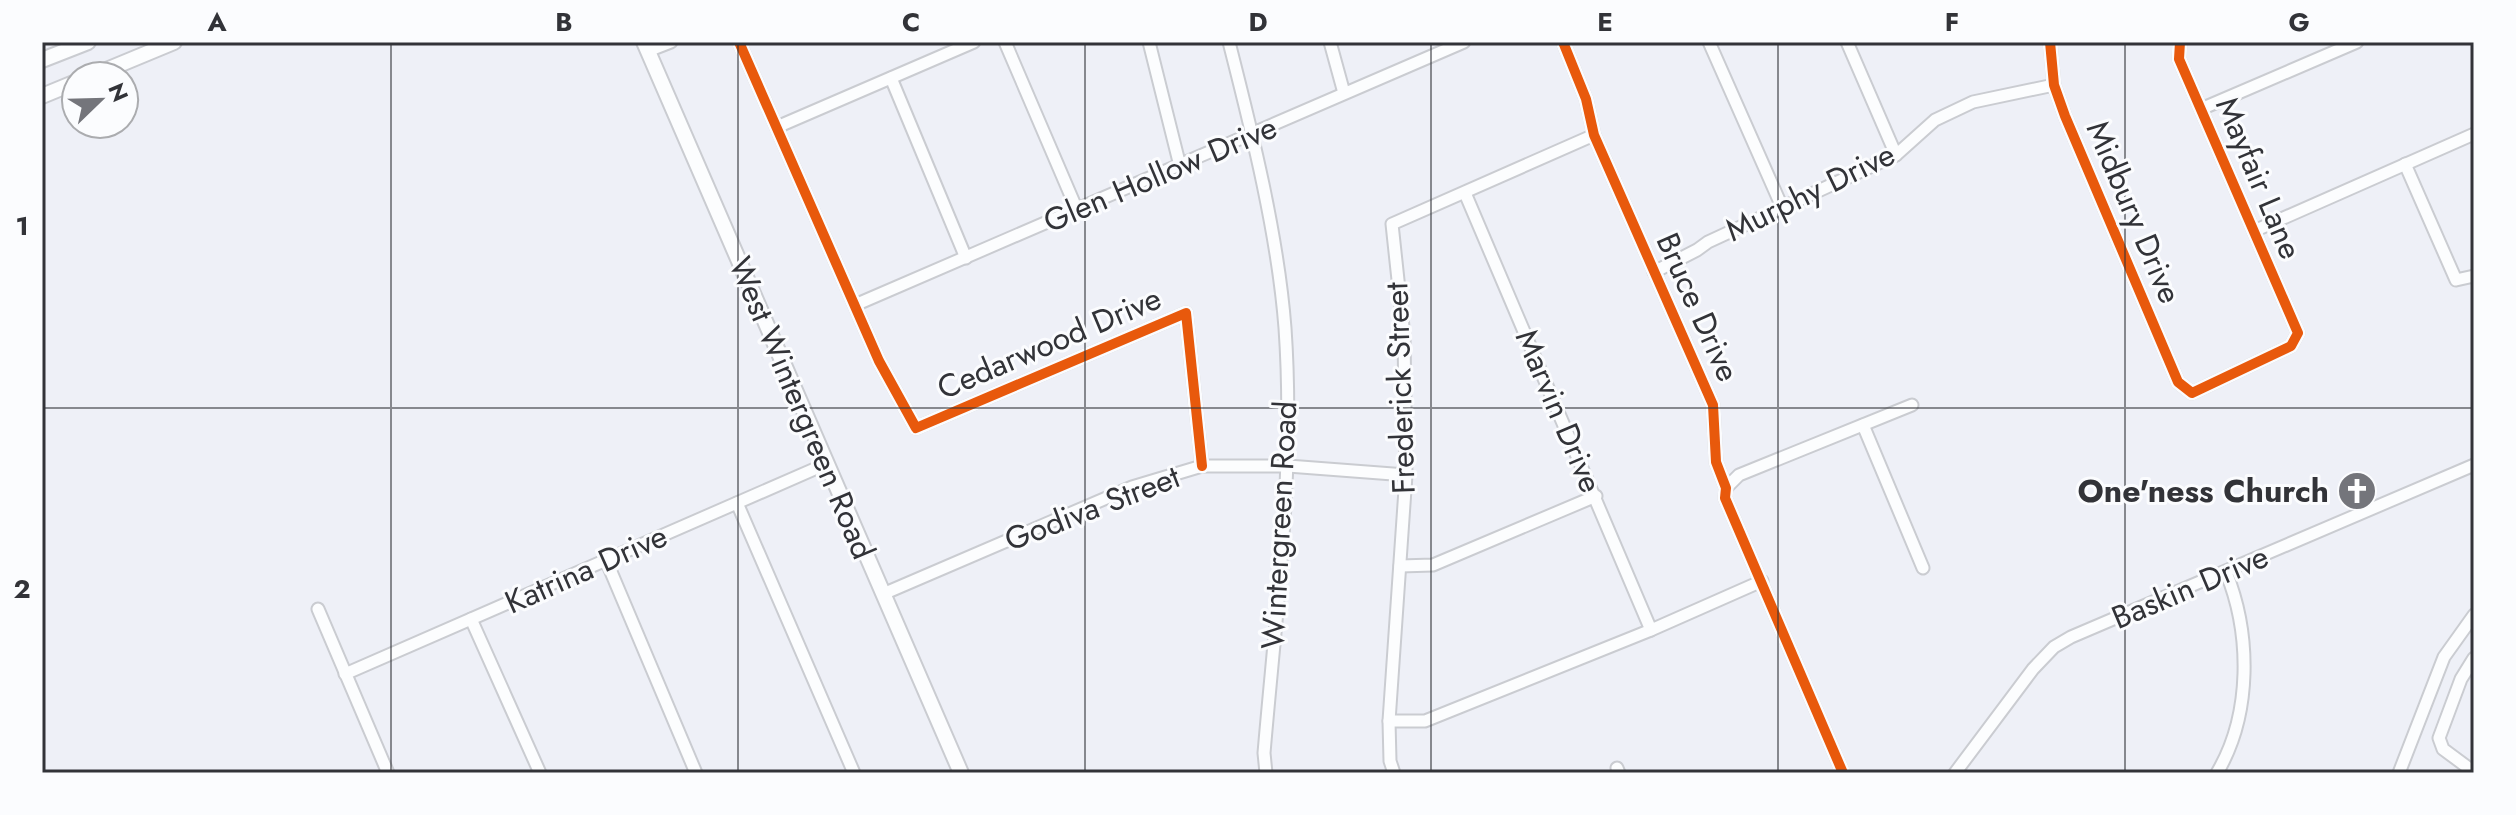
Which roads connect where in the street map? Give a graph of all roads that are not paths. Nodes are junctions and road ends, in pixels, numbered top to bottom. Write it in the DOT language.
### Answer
graph roads {
  1 [pos="88,42"];
  2 [pos="174,42"];
  3 [pos="671,42"];
  4 [pos="739,42"];
  5 [pos="974,42"];
  6 [pos="1005,42"];
  7 [pos="1149,42"];
  8 [pos="1229,42"];
  9 [pos="1330,42"];
  10 [pos="1464,42"];
  11 [pos="1563,42"];
  12 [pos="1709,42"];
  13 [pos="1847,42"];
  14 [pos="2050,42"];
  15 [pos="2180,42"];
  16 [pos="2357,42"];
  17 [pos="646,47"];
  18 [pos="42,60"];
  19 [pos="131,60"];
  20 [pos="891,78"];
  21 [pos="2054,85"];
  22 [pos="1344,93"];
  23 [pos="2201,109"];
  24 [pos="777,127"];
  25 [pos="2474,134"];
  26 [pos="1594,135"];
  27 [pos="1251,136"];
  28 [pos="1896,155"];
  29 [pos="2405,164"];
  30 [pos="1180,166"];
  31 [pos="1465,193"];
  32 [pos="1782,207"];
  33 [pos="1077,210"];
  34 [pos="2254,231"];
  35 [pos="966,258"];
  36 [pos="1654,272"];
  37 [pos="2474,276"];
  38 [pos="855,305"];
  39 [pos="2298,333"];
  40 [pos="1912,405"];
  41 [pos="1863,425"];
  42 [pos="826,464"];
  43 [pos="2474,465"];
  44 [pos="1202,466"];
  45 [pos="1288,466"];
  46 [pos="1406,475"];
  47 [pos="1726,488"];
  48 [pos="1596,496"];
  49 [pos="737,503"];
  50 [pos="606,560"];
  51 [pos="1400,566"];
  52 [pos="1923,568"];
  53 [pos="2226,572"];
  54 [pos="1762,581"];
  55 [pos="883,594"];
  56 [pos="318,609"];
  57 [pos="2474,615"];
  58 [pos="471,619"];
  59 [pos="1651,630"];
  60 [pos="2474,658"];
  61 [pos="345,674"];
  62 [pos="1389,721"];
  63 [pos="2474,772"];
  64 [pos="388,773"];
  65 [pos="540,773"];
  66 [pos="696,773"];
  67 [pos="854,773"];
  68 [pos="961,773"];
  69 [pos="1266,773"];
  70 [pos="1394,773"];
  71 [pos="1843,773"];
  72 [pos="1955,773"];
  73 [pos="2217,773"];
  74 [pos="2399,773"];
  1 -- 18 [label="main road"];
  2 -- 19 [label="main road"];
  3 -- 17 [label="street"];
  4 -- 24 [label="street, Cedarwood Drive"];
  5 -- 20 [label="street"];
  6 -- 33 [label="street"];
  7 -- 30 [label="street"];
  8 -- 27 [label="street, Wintergreen Road"];
  9 -- 22 [label="street"];
  10 -- 22 [label="street, Glen Hollow Drive"];
  11 -- 26 [label="street, Bruce Drive"];
  12 -- 32 [label="street"];
  13 -- 28 [label="street"];
  14 -- 21 [label="street, Midbury Drive"];
  15 -- 23 [label="street, Mayfair Lane"];
  16 -- 23 [label="street"];
  17 -- 42 [label="main road, West Wintergreen Road"];
  20 -- 24 [label="street"];
  20 -- 35 [label="street"];
  21 -- 28 [label="street, Murphy Drive"];
  21 -- 39 [label="street, Midbury Drive"];
  22 -- 27 [label="street, Glen Hollow Drive"];
  23 -- 34 [label="street, Mayfair Lane"];
  24 -- 38 [label="street, Cedarwood Drive"];
  25 -- 29 [label="street"];
  26 -- 31 [label="street, Frederick Street"];
  26 -- 36 [label="street, Bruce Drive"];
  27 -- 30 [label="street, Glen Hollow Drive"];
  27 -- 45 [label="street, Wintergreen Road"];
  28 -- 32 [label="street, Murphy Drive"];
  29 -- 34 [label="street"];
  29 -- 37 [label="street"];
  30 -- 33 [label="street, Glen Hollow Drive"];
  31 -- 46 [label="street, Frederick Street"];
  31 -- 48 [label="street, Marvin Drive"];
  32 -- 36 [label="street, Murphy Drive"];
  33 -- 35 [label="street, Glen Hollow Drive"];
  34 -- 39 [label="street, Mayfair Lane"];
  35 -- 38 [label="street, Glen Hollow Drive"];
  36 -- 47 [label="street, Bruce Drive"];
  38 -- 44 [label="street, Cedarwood Drive"];
  40 -- 41 [label="street"];
  41 -- 47 [label="street"];
  41 -- 52 [label="street"];
  42 -- 49 [label="street, Katrina Drive"];
  42 -- 55 [label="main road, West Wintergreen Road"];
  43 -- 53 [label="street, Baskin Drive"];
  44 -- 45 [label="street, Godiva Street"];
  44 -- 55 [label="street, Godiva Street"];
  45 -- 46 [label="street, Godiva Street"];
  45 -- 69 [label="street, Wintergreen Road"];
  46 -- 51 [label="street, Frederick Street"];
  47 -- 54 [label="street, Bruce Drive"];
  48 -- 51 [label="street"];
  48 -- 59 [label="street, Marvin Drive"];
  49 -- 50 [label="street, Katrina Drive"];
  49 -- 67 [label="street"];
  50 -- 58 [label="street, Katrina Drive"];
  50 -- 66 [label="street"];
  51 -- 62 [label="street, Frederick Street"];
  53 -- 72 [label="street, Baskin Drive"];
  53 -- 73 [label="street"];
  54 -- 59 [label="street"];
  54 -- 71 [label="street, Bruce Drive"];
  55 -- 68 [label="main road, West Wintergreen Road"];
  56 -- 61 [label="street"];
  57 -- 74 [label="street"];
  58 -- 61 [label="street, Katrina Drive"];
  58 -- 65 [label="street"];
  59 -- 62 [label="street"];
  60 -- 63 [label="street"];
  61 -- 64 [label="street"];
  62 -- 70 [label="street, Frederick Street"];
}
